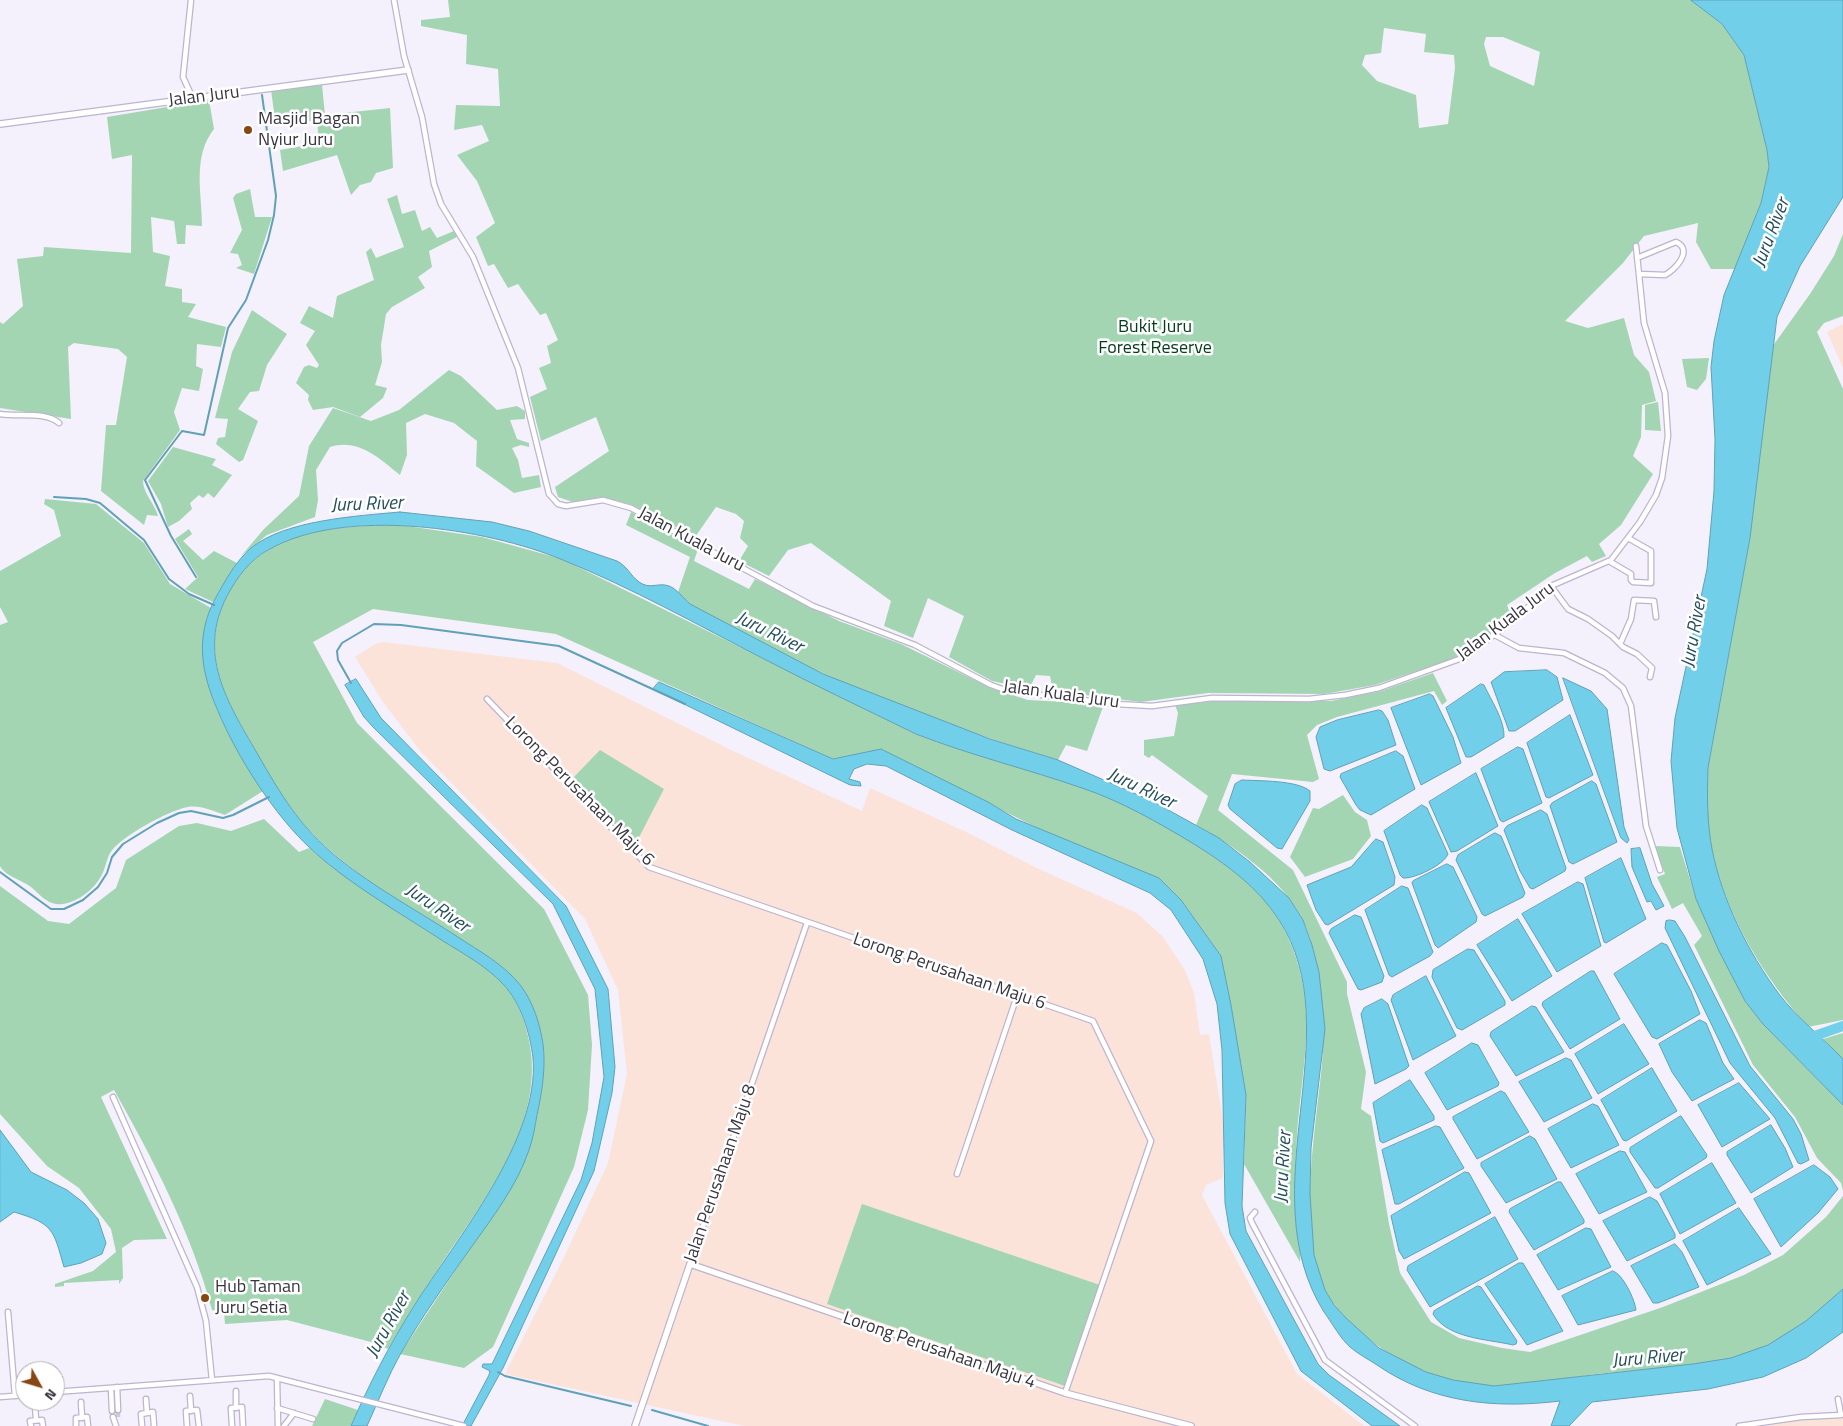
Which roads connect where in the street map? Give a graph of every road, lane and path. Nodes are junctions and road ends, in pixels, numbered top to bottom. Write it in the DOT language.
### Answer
graph roads {
  1 [pos="191,0"];
  2 [pos="394,0"];
  3 [pos="408,70"];
  4 [pos="193,99"];
  5 [pos="0,124"];
  6 [pos="1636,246"];
  7 [pos="1637,258"];
  8 [pos="1639,274"];
  9 [pos="0,414"];
  10 [pos="59,423"];
  11 [pos="1628,538"];
  12 [pos="1609,561"];
  13 [pos="1551,586"];
  14 [pos="1656,616"];
  15 [pos="1494,634"];
  16 [pos="1620,644"];
  17 [pos="1650,677"];
  18 [pos="487,699"];
  19 [pos="1660,870"];
  20 [pos="807,923"];
  21 [pos="1017,996"];
  22 [pos="113,1097"];
  23 [pos="958,1174"];
  24 [pos="1255,1212"];
  25 [pos="690,1264"];
  26 [pos="8,1312"];
  27 [pos="277,1379"];
  28 [pos="212,1380"];
  29 [pos="110,1388"];
  30 [pos="117,1388"];
  31 [pos="65,1391"];
  32 [pos="236,1392"];
  33 [pos="1064,1393"];
  34 [pos="14,1396"];
  35 [pos="190,1396"];
  36 [pos="0,1397"];
  37 [pos="146,1399"];
  38 [pos="1838,1399"];
  39 [pos="81,1402"];
  40 [pos="236,1408"];
  41 [pos="277,1408"];
  42 [pos="118,1410"];
  43 [pos="35,1411"];
  44 [pos="112,1411"];
  45 [pos="192,1411"];
  46 [pos="147,1413"];
  47 [pos="294,1413"];
  48 [pos="116,1417"];
  49 [pos="82,1418"];
  50 [pos="313,1419"];
  51 [pos="36,1420"];
  52 [pos="116,1425"];
  53 [pos="461,1425"];
  54 [pos="31,1426"];
  55 [pos="43,1426"];
  56 [pos="76,1426"];
  57 [pos="88,1426"];
  58 [pos="142,1426"];
  59 [pos="154,1426"];
  60 [pos="187,1426"];
  61 [pos="199,1426"];
  62 [pos="232,1426"];
  63 [pos="244,1426"];
  64 [pos="278,1426"];
  65 [pos="284,1426"];
  66 [pos="635,1426"];
  67 [pos="1191,1426"];
  68 [pos="1415,1426"];
  69 [pos="1739,1426"];
  1 -- 4 [label="street"];
  2 -- 3 [label="street"];
  3 -- 4 [label="street, Jalan Juru"];
  3 -- 15 [label="street, Jalan Kuala Juru"];
  4 -- 5 [label="street, Jalan Juru"];
  6 -- 7 [label="street"];
  7 -- 8 [label="street"];
  7 -- 8 [label="street"];
  8 -- 11 [label="street"];
  9 -- 10 [label="street"];
  11 -- 12 [label="street"];
  11 -- 12 [label="street"];
  12 -- 13 [label="street, Jalan Kuala Juru"];
  13 -- 15 [label="street, Jalan Kuala Juru"];
  13 -- 16 [label="street"];
  14 -- 16 [label="street"];
  15 -- 19 [label="street"];
  16 -- 17 [label="street"];
  18 -- 20 [label="street, Lorong Perusahaan Maju 6"];
  20 -- 21 [label="street, Lorong Perusahaan Maju 6"];
  20 -- 25 [label="street, Jalan Perusahaan Maju 8"];
  21 -- 23 [label="street"];
  21 -- 33 [label="street, Lorong Perusahaan Maju 6"];
  22 -- 28 [label="street"];
  24 -- 68 [label="street"];
  25 -- 33 [label="street, Lorong Perusahaan Maju 4"];
  25 -- 66 [label="street, Jalan Perusahaan Maju 8"];
  26 -- 34 [label="street"];
  27 -- 28 [label="street"];
  27 -- 41 [label="street"];
  27 -- 53 [label="street"];
  28 -- 30 [label="street"];
  29 -- 30 [label="street"];
  29 -- 31 [label="street"];
  29 -- 44 [label="street"];
  30 -- 42 [label="street"];
  32 -- 40 [label="street"];
  33 -- 67 [label="street, Lorong Perusahaan Maju 4"];
  34 -- 36 [label="street"];
  35 -- 45 [label="street"];
  37 -- 46 [label="street"];
  38 -- 69 [label="street"];
  39 -- 49 [label="street"];
  40 -- 62 [label="street"];
  40 -- 63 [label="street"];
  41 -- 47 [label="street"];
  41 -- 64 [label="street"];
  43 -- 51 [label="street"];
  45 -- 60 [label="street"];
  45 -- 61 [label="street"];
  46 -- 58 [label="street"];
  46 -- 59 [label="street"];
  47 -- 50 [label="street"];
  47 -- 65 [label="street"];
  48 -- 52 [label="street"];
  49 -- 56 [label="street"];
  49 -- 57 [label="street"];
  51 -- 54 [label="street"];
  51 -- 55 [label="street"];
}
